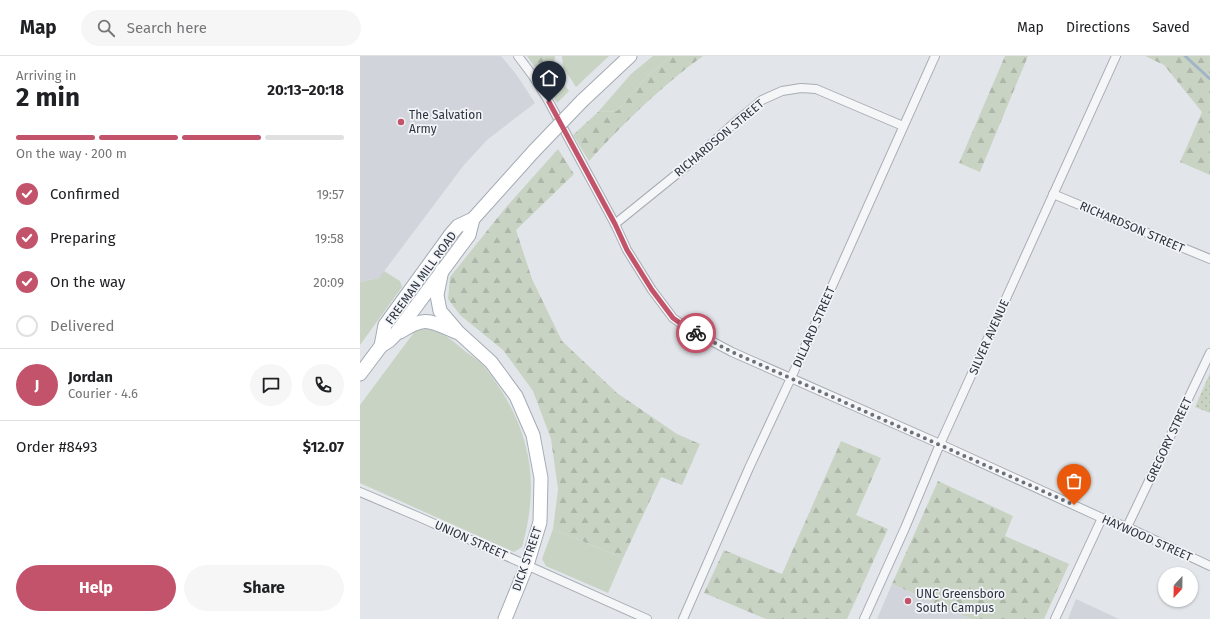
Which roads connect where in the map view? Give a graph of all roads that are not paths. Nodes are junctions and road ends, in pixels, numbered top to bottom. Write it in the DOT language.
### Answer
graph roads {
  1 [pos="518,56"];
  2 [pos="935,56"];
  3 [pos="1116,56"];
  4 [pos="630,57"];
  5 [pos="903,126"];
  6 [pos="1053,194"];
  7 [pos="473,219"];
  8 [pos="615,224"];
  9 [pos="1210,259"];
  10 [pos="442,270"];
  11 [pos="458,332"];
  12 [pos="394,336"];
  13 [pos="381,346"];
  14 [pos="1210,353"];
  15 [pos="360,374"];
  16 [pos="791,378"];
  17 [pos="940,444"];
  18 [pos="360,492"];
  19 [pos="1102,518"];
  20 [pos="1127,527"];
  21 [pos="527,565"];
  22 [pos="1210,566"];
  23 [pos="505,619"];
  24 [pos="647,619"];
  25 [pos="683,619"];
  26 [pos="864,619"];
  27 [pos="1055,619"];
  1 -- 8 [label="street, HAYWOOD STREET"];
  2 -- 5 [label="street, DILLARD STREET"];
  3 -- 6 [label="street, SILVER AVENUE"];
  4 -- 7 [label="main road, FREEMAN MILL ROAD, bridge"];
  5 -- 8 [label="street, RICHARDSON STREET"];
  5 -- 16 [label="street, DILLARD STREET"];
  6 -- 9 [label="street, RICHARDSON STREET"];
  6 -- 17 [label="street, SILVER AVENUE"];
  7 -- 10 [label="main road, FREEMAN MILL ROAD"];
  7 -- 13 [label="main road, FREEMAN MILL ROAD"];
  8 -- 16 [label="street, HAYWOOD STREET"];
  10 -- 11 [label="main road, DICK STREET"];
  10 -- 12 [label="main road, FREEMAN MILL ROAD"];
  11 -- 12 [label="main road"];
  11 -- 21 [label="main road, DICK STREET"];
  12 -- 13 [label="main road, FREEMAN MILL ROAD"];
  13 -- 15 [label="main road, FREEMAN MILL ROAD"];
  14 -- 20 [label="street, GREGORY STREET"];
  16 -- 17 [label="street, HAYWOOD STREET"];
  16 -- 25 [label="street, DILLARD STREET"];
  17 -- 19 [label="street, HAYWOOD STREET"];
  17 -- 26 [label="street, SILVER AVENUE"];
  18 -- 21 [label="street, UNION STREET"];
  19 -- 20 [label="street, HAYWOOD STREET"];
  19 -- 27 [label="street"];
  20 -- 22 [label="street, HAYWOOD STREET"];
  21 -- 23 [label="main road, DICK STREET"];
  21 -- 24 [label="street, UNION STREET"];
}
